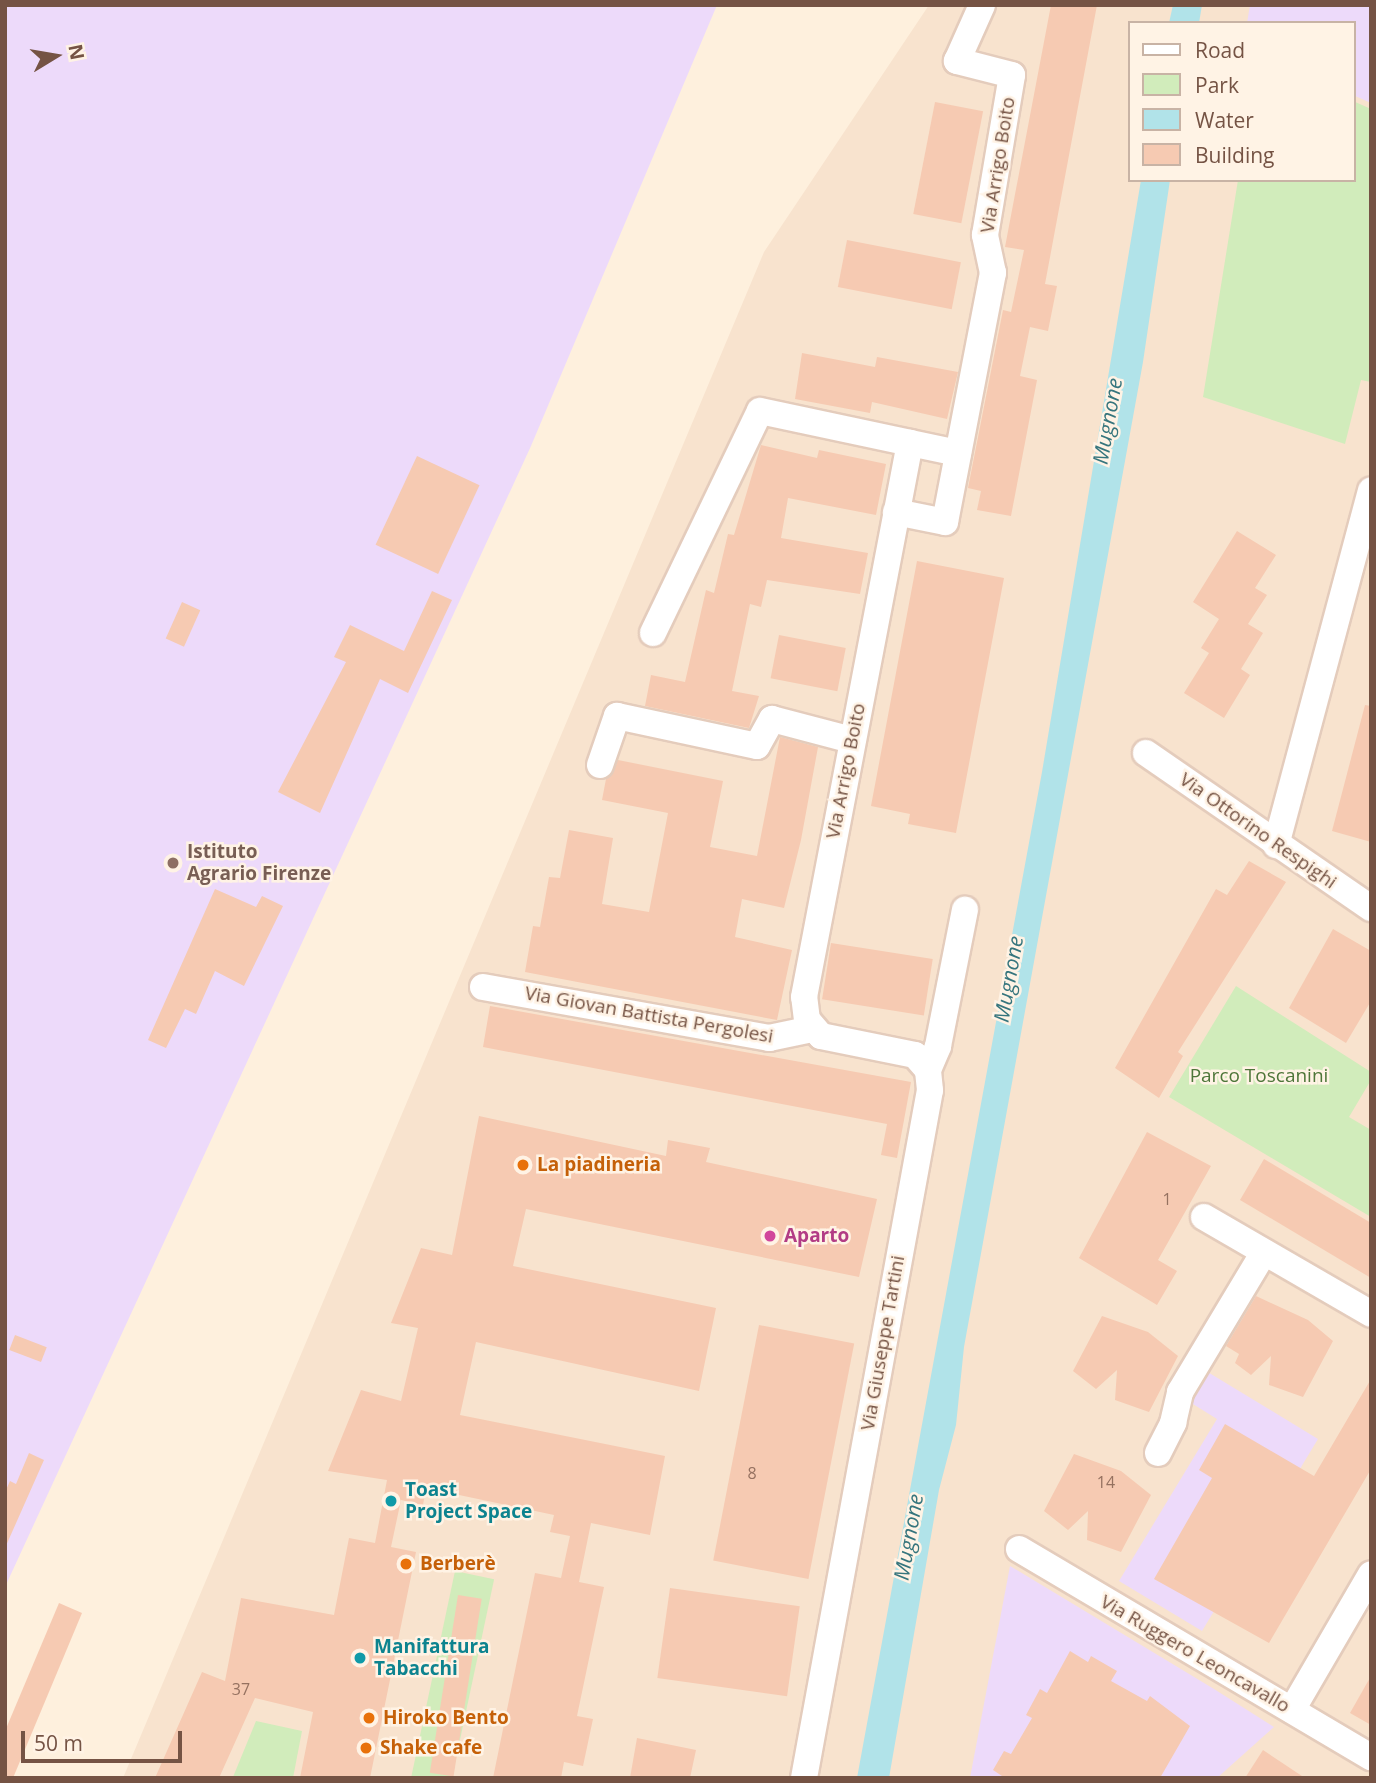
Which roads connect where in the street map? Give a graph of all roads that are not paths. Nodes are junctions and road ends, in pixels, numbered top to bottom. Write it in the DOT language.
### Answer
graph roads {
  1 [pos="982,5"];
  2 [pos="910,443"];
  3 [pos="958,453"];
  4 [pos="1371,490"];
  5 [pos="896,512"];
  6 [pos="653,634"];
  7 [pos="852,740"];
  8 [pos="1146,753"];
  9 [pos="600,765"];
  10 [pos="1276,845"];
  11 [pos="1371,908"];
  12 [pos="965,910"];
  13 [pos="483,987"];
  14 [pos="812,1029"];
  15 [pos="928,1070"];
  16 [pos="1204,1217"];
  17 [pos="1264,1252"];
  18 [pos="1371,1314"];
  19 [pos="1157,1453"];
  20 [pos="1019,1549"];
  21 [pos="1371,1574"];
  22 [pos="1292,1710"];
  23 [pos="1371,1757"];
  24 [pos="804,1778"];
  1 -- 3 [label="street, Via Arrigo Boito"];
  2 -- 3 [label="street"];
  2 -- 5 [label="street, Via Arrigo Boito"];
  2 -- 6 [label="street"];
  3 -- 5 [label="street, Via Arrigo Boito"];
  4 -- 10 [label="street"];
  5 -- 7 [label="street, Via Arrigo Boito"];
  7 -- 9 [label="street"];
  7 -- 14 [label="street, Via Arrigo Boito"];
  8 -- 10 [label="street, Via Ottorino Respighi"];
  10 -- 11 [label="street, Via Ottorino Respighi"];
  12 -- 15 [label="street, Via Giuseppe Tartini"];
  13 -- 14 [label="street, Via Giovan Battista Pergolesi"];
  14 -- 15 [label="street"];
  15 -- 24 [label="street, Via Giuseppe Tartini"];
  16 -- 17 [label="street"];
  17 -- 18 [label="street"];
  17 -- 19 [label="street"];
  20 -- 22 [label="street, Via Ruggero Leoncavallo"];
  21 -- 22 [label="street"];
  22 -- 23 [label="street, Via Ruggero Leoncavallo"];
}
